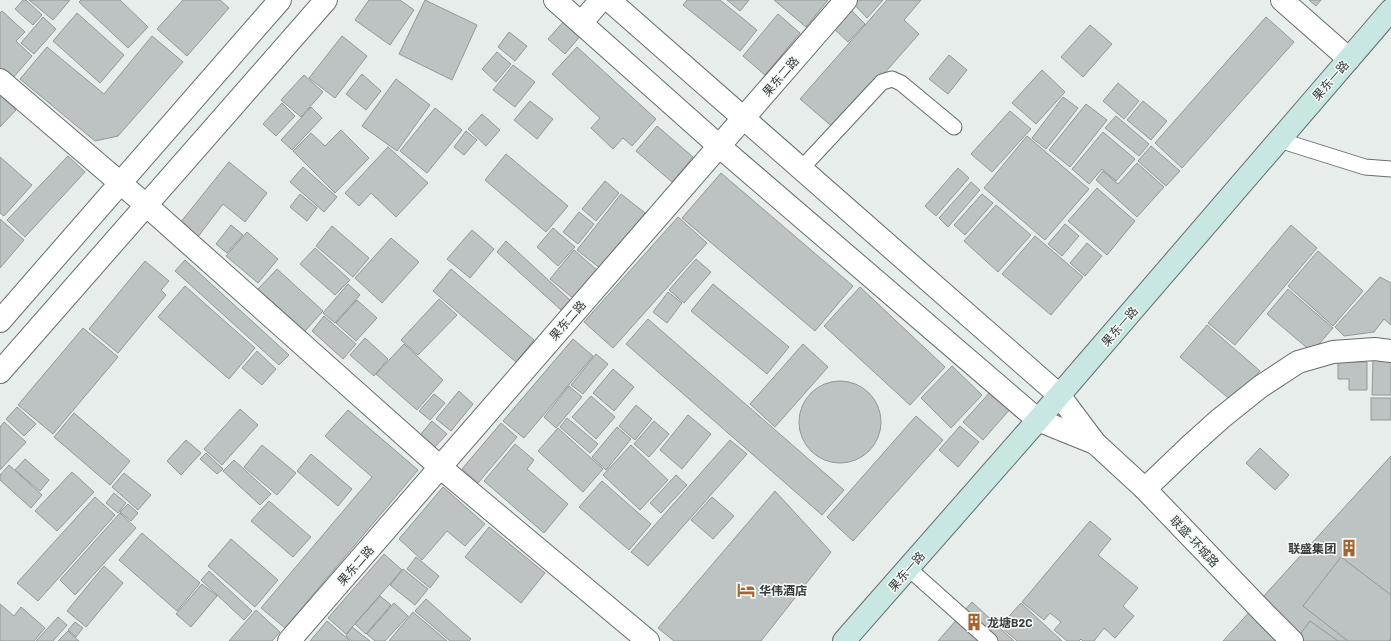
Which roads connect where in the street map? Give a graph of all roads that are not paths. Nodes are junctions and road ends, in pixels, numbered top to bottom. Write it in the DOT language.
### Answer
graph roads {
  1 [pos="280,0"];
  2 [pos="326,0"];
  3 [pos="555,0"];
  4 [pos="601,0"];
  5 [pos="609,0"];
  6 [pos="846,0"];
  7 [pos="1282,0"];
  8 [pos="1391,10"];
  9 [pos="581,23"];
  10 [pos="1348,59"];
  11 [pos="214,75"];
  12 [pos="0,80"];
  13 [pos="241,97"];
  14 [pos="743,118"];
  15 [pos="954,127"];
  16 [pos="1279,140"];
  17 [pos="719,146"];
  18 [pos="801,169"];
  19 [pos="1391,169"];
  20 [pos="121,183"];
  21 [pos="146,205"];
  22 [pos="882,240"];
  23 [pos="860,267"];
  24 [pos="0,321"];
  25 [pos="1391,351"];
  26 [pos="0,372"];
  27 [pos="1059,395"];
  28 [pos="1038,420"];
  29 [pos="1095,443"];
  30 [pos="440,467"];
  31 [pos="1146,489"];
  32 [pos="908,568"];
  33 [pos="289,641"];
  34 [pos="648,641"];
  35 [pos="844,641"];
  36 [pos="990,641"];
  37 [pos="1292,641"];
  1 -- 11 [label="street"];
  2 -- 13 [label="street"];
  3 -- 9 [label="street"];
  4 -- 9 [label="street"];
  5 -- 14 [label="street"];
  6 -- 14 [label="street, 果东二路"];
  7 -- 10 [label="street"];
  8 -- 10 [label="main road, 果东一路"];
  9 -- 17 [label="street"];
  10 -- 16 [label="main road, 果东一路"];
  11 -- 13 [label="street"];
  11 -- 20 [label="street"];
  12 -- 20 [label="street"];
  13 -- 21 [label="street"];
  14 -- 17 [label="street, 果东二路"];
  14 -- 18 [label="street"];
  15 -- 18 [label="lane"];
  16 -- 19 [label="lane"];
  16 -- 27 [label="main road, 果东一路"];
  17 -- 23 [label="street"];
  17 -- 30 [label="street, 果东二路"];
  18 -- 22 [label="street"];
  20 -- 21 [label="street"];
  20 -- 24 [label="street"];
  21 -- 26 [label="street"];
  21 -- 30 [label="street"];
  22 -- 23 [label="street"];
  22 -- 27 [label="street"];
  23 -- 28 [label="street"];
  25 -- 31 [label="street"];
  27 -- 28 [label="main road, 果东一路"];
  27 -- 29 [label="street"];
  28 -- 29 [label="street"];
  28 -- 32 [label="main road, 果东一路"];
  29 -- 31 [label="street, 联盛-环城路"];
  30 -- 33 [label="street, 果东二路"];
  30 -- 34 [label="street"];
  31 -- 37 [label="street, 联盛-环城路"];
  32 -- 35 [label="main road, 果东一路"];
  32 -- 36 [label="lane"];
}
